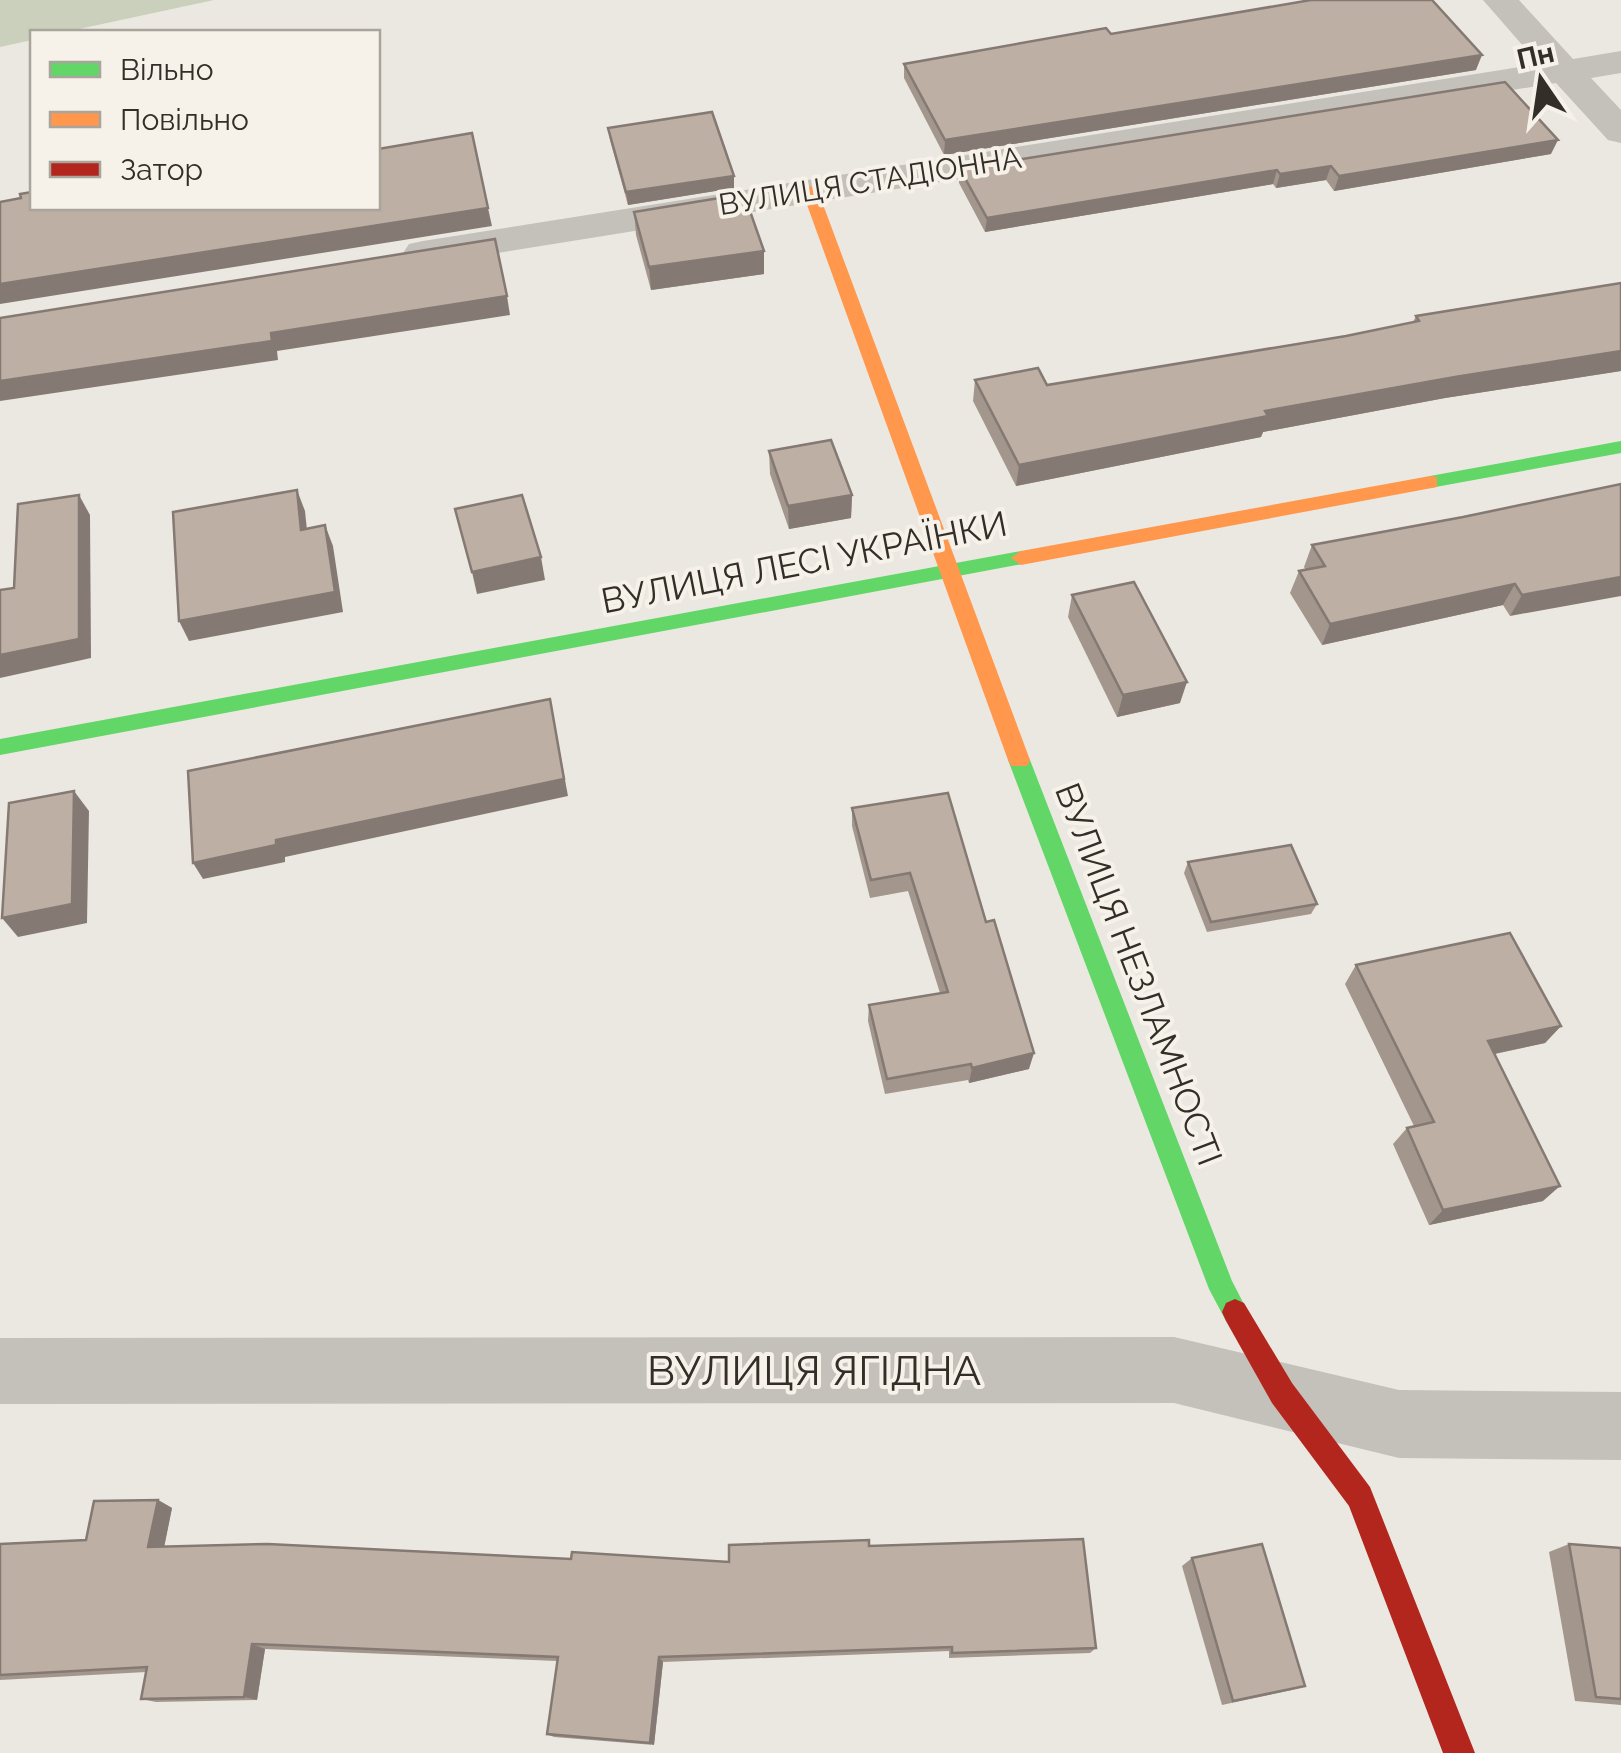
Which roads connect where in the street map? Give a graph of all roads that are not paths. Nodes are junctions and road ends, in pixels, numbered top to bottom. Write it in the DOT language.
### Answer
graph roads {
  1 [pos="1500,0"];
  2 [pos="1621,62"];
  3 [pos="1565,71"];
  4 [pos="1621,132"];
  5 [pos="810,190"];
  6 [pos="386,259"];
  7 [pos="1621,447"];
  8 [pos="947,571"];
  9 [pos="0,747"];
  10 [pos="0,1371"];
  11 [pos="1282,1392"];
  12 [pos="1621,1426"];
  13 [pos="1459,1753"];
  1 -- 3 [label="street"];
  2 -- 3 [label="street, ВУЛИЦЯ СТАДІОННА"];
  3 -- 4 [label="street"];
  3 -- 5 [label="street, ВУЛИЦЯ СТАДІОННА"];
  5 -- 6 [label="street, ВУЛИЦЯ СТАДІОННА"];
  5 -- 8 [label="street, ВУЛИЦЯ НЕЗЛАМНОСТІ"];
  7 -- 8 [label="street, ВУЛИЦЯ ЛЕСІ УКРАЇНКИ"];
  8 -- 9 [label="street, ВУЛИЦЯ ЛЕСІ УКРАЇНКИ"];
  8 -- 11 [label="street, ВУЛИЦЯ НЕЗЛАМНОСТІ"];
  10 -- 11 [label="street, ВУЛИЦЯ ЯГІДНА"];
  11 -- 12 [label="street, ВУЛИЦЯ ЯГІДНА"];
  11 -- 13 [label="street, ВУЛИЦЯ НЕЗЛАМНОСТІ"];
}
